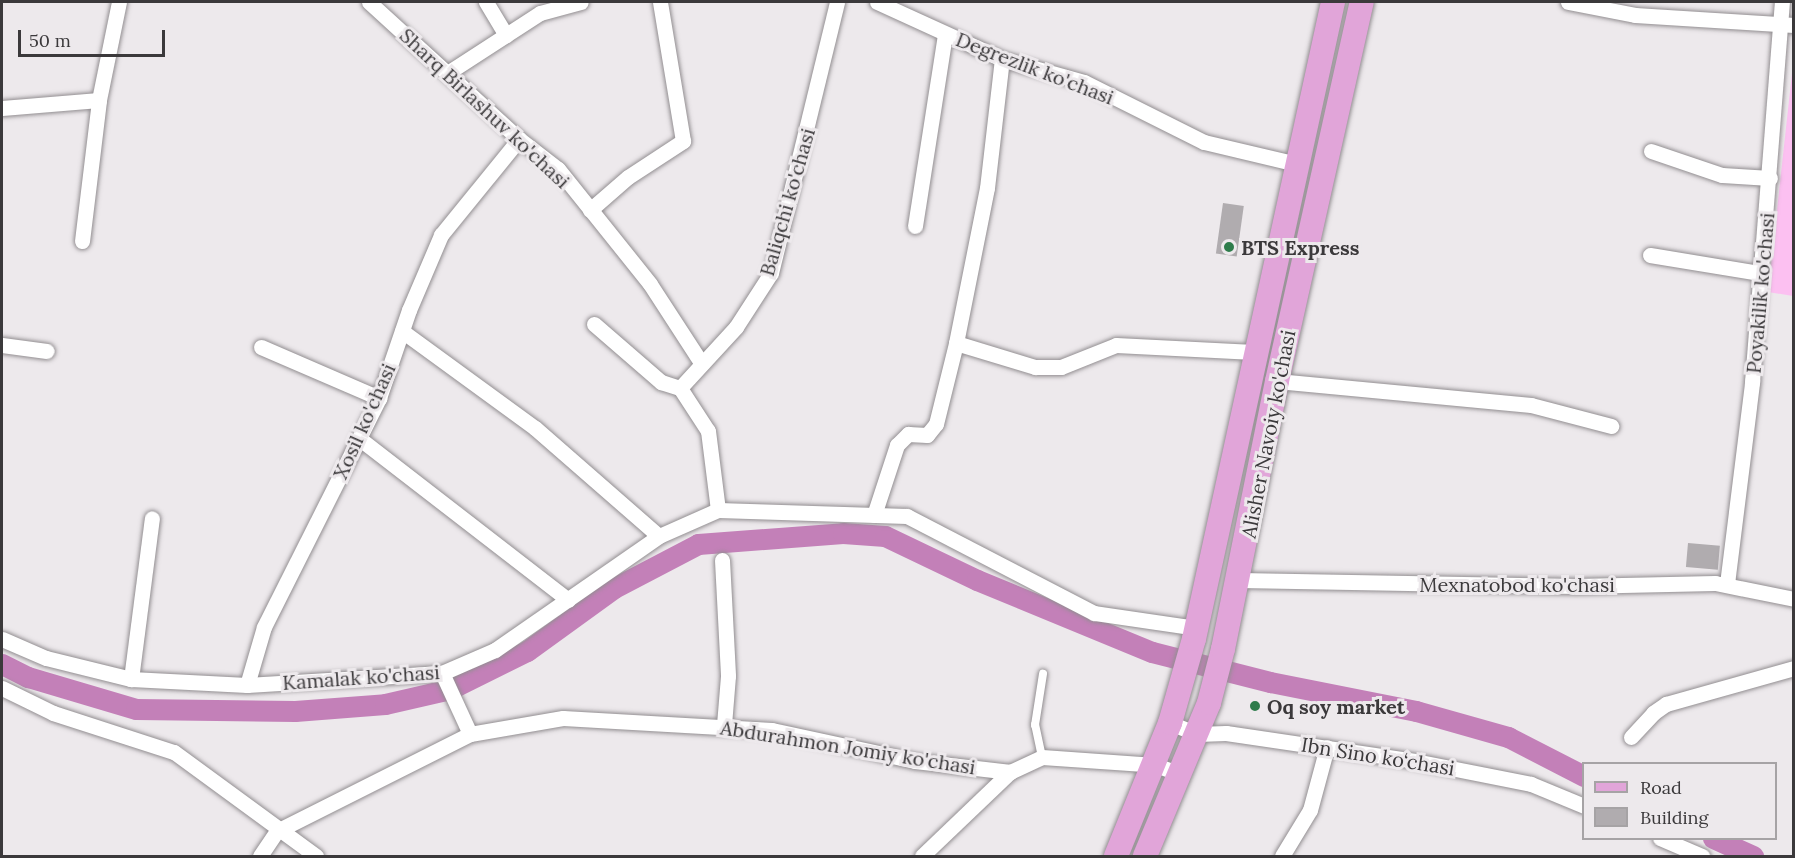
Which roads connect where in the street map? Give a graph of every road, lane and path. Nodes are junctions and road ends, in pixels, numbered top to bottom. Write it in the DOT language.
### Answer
graph roads {
  1 [pos="119,2"];
  2 [pos="369,2"];
  3 [pos="486,2"];
  4 [pos="581,2"];
  5 [pos="660,2"];
  6 [pos="837,2"];
  7 [pos="876,2"];
  8 [pos="1333,2"];
  9 [pos="1362,2"];
  10 [pos="1568,2"];
  11 [pos="1782,2"];
  12 [pos="541,8"];
  13 [pos="1788,25"];
  14 [pos="945,34"];
  15 [pos="506,35"];
  16 [pos="1002,59"];
  17 [pos="448,72"];
  18 [pos="99,100"];
  19 [pos="2,108"];
  20 [pos="519,139"];
  21 [pos="1650,151"];
  22 [pos="1297,164"];
  23 [pos="1770,178"];
  24 [pos="590,210"];
  25 [pos="915,226"];
  26 [pos="82,241"];
  27 [pos="1650,255"];
  28 [pos="1759,273"];
  29 [pos="594,324"];
  30 [pos="402,331"];
  31 [pos="956,342"];
  32 [pos="2,345"];
  33 [pos="261,347"];
  34 [pos="47,351"];
  35 [pos="1254,352"];
  36 [pos="702,364"];
  37 [pos="1277,381"];
  38 [pos="680,388"];
  39 [pos="379,398"];
  40 [pos="1611,426"];
  41 [pos="360,439"];
  42 [pos="718,510"];
  43 [pos="874,515"];
  44 [pos="152,518"];
  45 [pos="659,536"];
  46 [pos="722,560"];
  47 [pos="1239,580"];
  48 [pos="1727,584"];
  49 [pos="1794,599"];
  50 [pos="568,600"];
  51 [pos="1196,634"];
  52 [pos="2,639"];
  53 [pos="1794,668"];
  54 [pos="442,673"];
  55 [pos="1043,674"];
  56 [pos="131,679"];
  57 [pos="247,685"];
  58 [pos="2,688"];
  59 [pos="1170,723"];
  60 [pos="724,725"];
  61 [pos="470,734"];
  62 [pos="1197,734"];
  63 [pos="1631,737"];
  64 [pos="1327,747"];
  65 [pos="1042,757"];
  66 [pos="1155,765"];
  67 [pos="1010,772"];
  68 [pos="1180,774"];
  69 [pos="1582,805"];
  70 [pos="277,831"];
  71 [pos="1665,840"];
  72 [pos="260,856"];
  73 [pos="316,856"];
  74 [pos="922,856"];
  75 [pos="1116,856"];
  76 [pos="1145,856"];
  77 [pos="1282,856"];
  78 [pos="1702,856"];
  1 -- 18 [label="street"];
  2 -- 17 [label="street, Sharq Birlashuv ko'chasi"];
  3 -- 15 [label="street"];
  4 -- 12 [label="street"];
  5 -- 24 [label="street"];
  6 -- 36 [label="street, Baliqchi ko'chasi"];
  7 -- 14 [label="street, Degrezlik ko'chasi"];
  8 -- 22 [label="main road, Alisher Navoiy ko'chasi"];
  9 -- 37 [label="main road, Alisher Navoiy ko'chasi"];
  10 -- 13 [label="street"];
  11 -- 13 [label="street, Poyakilik ko'chasi"];
  12 -- 15 [label="street"];
  13 -- 23 [label="street, Poyakilik ko'chasi"];
  14 -- 16 [label="street, Degrezlik ko'chasi"];
  14 -- 25 [label="street"];
  15 -- 17 [label="street"];
  16 -- 22 [label="street, Degrezlik ko'chasi"];
  16 -- 31 [label="street"];
  17 -- 20 [label="street, Sharq Birlashuv ko'chasi"];
  18 -- 19 [label="street"];
  18 -- 26 [label="street"];
  20 -- 24 [label="street, Sharq Birlashuv ko'chasi"];
  20 -- 30 [label="street, Xosil ko'chasi"];
  21 -- 23 [label="street"];
  22 -- 35 [label="main road, Alisher Navoiy ko'chasi"];
  23 -- 28 [label="street, Poyakilik ko'chasi"];
  24 -- 36 [label="street, Sharq Birlashuv ko'chasi"];
  27 -- 28 [label="street"];
  28 -- 48 [label="street, Poyakilik ko'chasi"];
  29 -- 38 [label="street"];
  30 -- 39 [label="street, Xosil ko'chasi"];
  30 -- 45 [label="street"];
  31 -- 35 [label="street"];
  31 -- 43 [label="street"];
  32 -- 34 [label="street"];
  33 -- 39 [label="street"];
  35 -- 51 [label="main road, Alisher Navoiy ko'chasi"];
  36 -- 38 [label="street, Baliqchi ko'chasi"];
  37 -- 40 [label="street"];
  37 -- 47 [label="main road, Alisher Navoiy ko'chasi"];
  38 -- 42 [label="street"];
  39 -- 41 [label="street, Xosil ko'chasi"];
  41 -- 50 [label="street"];
  41 -- 57 [label="street, Xosil ko'chasi"];
  42 -- 43 [label="street"];
  42 -- 45 [label="street, Kamalak ko'chasi"];
  43 -- 51 [label="street"];
  44 -- 56 [label="street"];
  45 -- 50 [label="street, Kamalak ko'chasi"];
  46 -- 60 [label="street"];
  47 -- 48 [label="street, Mexnatobod ko'chasi"];
  47 -- 62 [label="main road, Alisher Navoiy ko'chasi"];
  48 -- 49 [label="street, Mexnatobod ko'chasi"];
  50 -- 54 [label="street, Kamalak ko'chasi"];
  51 -- 59 [label="main road, Alisher Navoiy ko'chasi"];
  52 -- 56 [label="street, Kamalak ko'chasi"];
  53 -- 63 [label="street"];
  54 -- 57 [label="street, Kamalak ko'chasi"];
  54 -- 61 [label="street"];
  55 -- 65 [label="lane"];
  56 -- 57 [label="street, Kamalak ko'chasi"];
  58 -- 70 [label="street"];
  59 -- 62 [label="street, Ibn Sino ko‘chasi"];
  59 -- 66 [label="main road, Alisher Navoiy ko'chasi"];
  60 -- 61 [label="street, Abdurahmon Jomiy ko'chasi"];
  60 -- 67 [label="street, Abdurahmon Jomiy ko'chasi"];
  61 -- 70 [label="street, Abdurahmon Jomiy ko'chasi"];
  62 -- 64 [label="street, Ibn Sino ko‘chasi"];
  62 -- 68 [label="main road, Alisher Navoiy ko'chasi"];
  64 -- 69 [label="street, Ibn Sino ko‘chasi"];
  64 -- 77 [label="street"];
  65 -- 66 [label="street"];
  65 -- 67 [label="street"];
  66 -- 68 [label="street"];
  66 -- 75 [label="main road, Alisher Navoiy ko'chasi"];
  67 -- 74 [label="street"];
  68 -- 76 [label="main road, Alisher Navoiy ko'chasi"];
  70 -- 72 [label="street, Abdurahmon Jomiy ko'chasi"];
  70 -- 73 [label="street"];
  71 -- 78 [label="street"];
}
